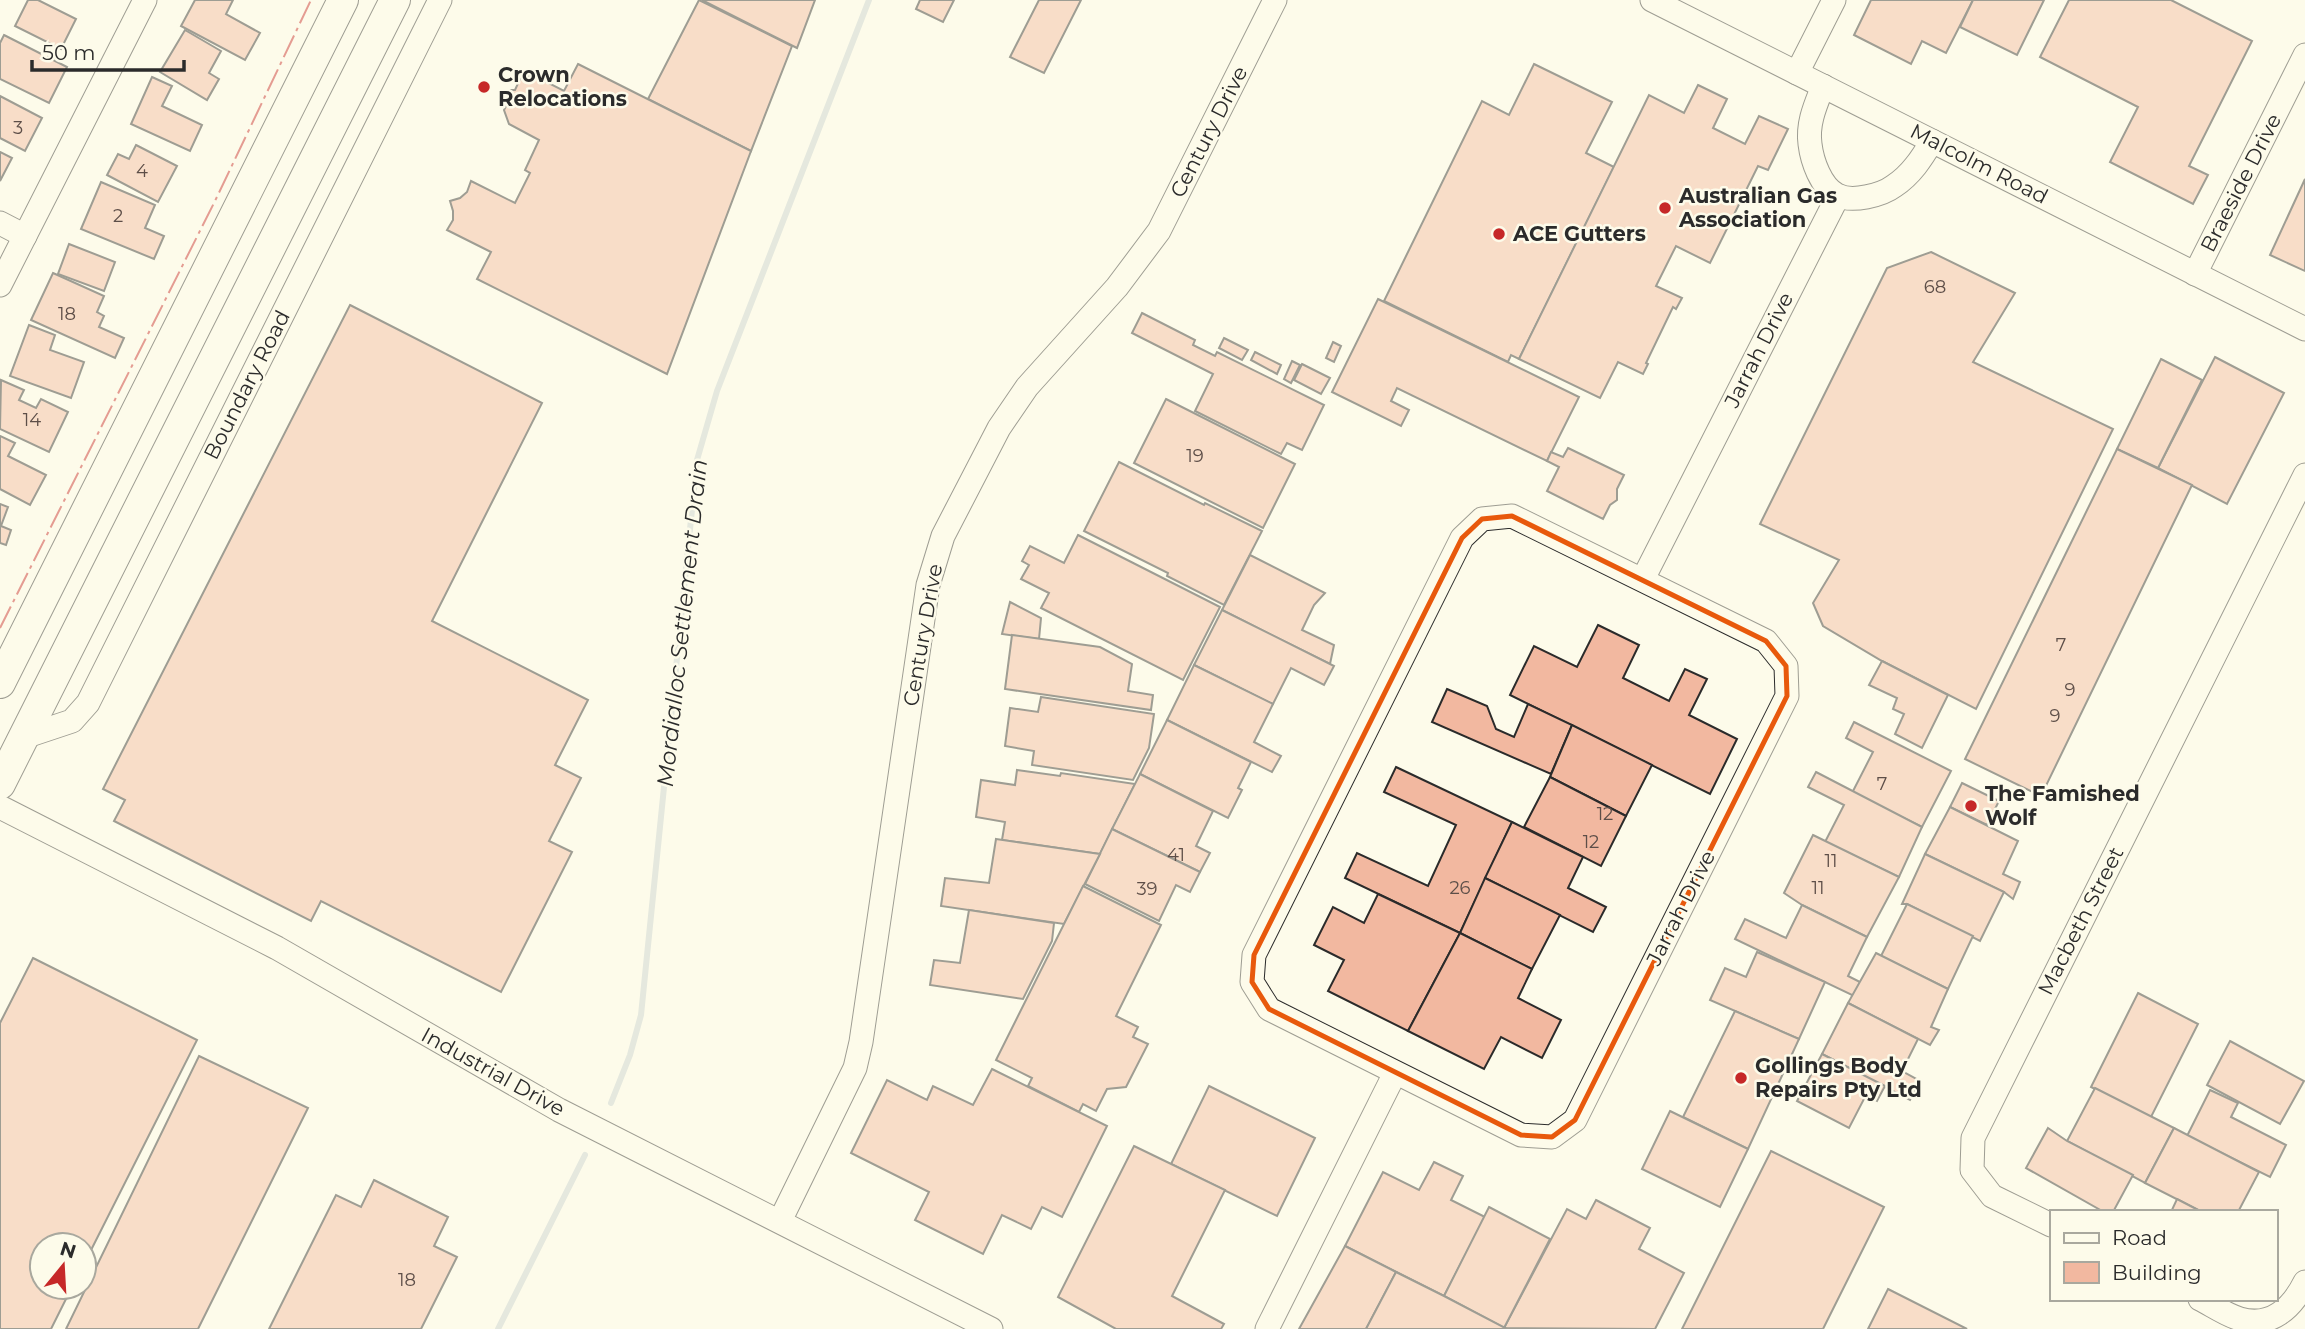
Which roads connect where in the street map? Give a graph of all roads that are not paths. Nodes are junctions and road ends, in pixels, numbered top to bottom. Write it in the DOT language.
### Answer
graph roads {
  1 [pos="145,0"];
  2 [pos="342,0"];
  3 [pos="395,0"];
  4 [pos="440,0"];
  5 [pos="1275,0"];
  6 [pos="1652,0"];
  7 [pos="1834,0"];
  8 [pos="2305,55"];
  9 [pos="1797,73"];
  10 [pos="1823,86"];
  11 [pos="1932,141"];
  12 [pos="1838,196"];
  13 [pos="0,223"];
  14 [pos="25,236"];
  15 [pos="2195,274"];
  16 [pos="0,285"];
  17 [pos="2305,329"];
  18 [pos="2305,475"];
  19 [pos="1643,579"];
  20 [pos="0,683"];
  21 [pos="24,737"];
  22 [pos="0,783"];
  23 [pos="0,807"];
  24 [pos="1395,1073"];
  25 [pos="780,1221"];
  26 [pos="2050,1225"];
  27 [pos="2305,1282"];
  28 [pos="2204,1301"];
  29 [pos="991,1329"];
  30 [pos="1267,1329"];
  1 -- 14 [label="street"];
  2 -- 20 [label="main road"];
  3 -- 21 [label="main road, Boundary Road"];
  4 -- 21 [label="street, Boundary Road"];
  5 -- 25 [label="street, Century Drive"];
  6 -- 9 [label="street, Malcolm Road"];
  7 -- 9 [label="street"];
  8 -- 15 [label="street, Braeside Drive"];
  9 -- 10 [label="street, Malcolm Road"];
  10 -- 11 [label="street, Malcolm Road"];
  10 -- 12 [label="street"];
  11 -- 12 [label="street"];
  11 -- 15 [label="street, Malcolm Road"];
  12 -- 19 [label="street, Jarrah Drive"];
  13 -- 14 [label="street"];
  14 -- 16 [label="street"];
  15 -- 17 [label="street, Malcolm Road"];
  18 -- 26 [label="street, Macbeth Street"];
  19 -- 24 [label="street, Jarrah Drive"];
  19 -- 24 [label="street, Jarrah Drive"];
  21 -- 22 [label="main road, Boundary Road"];
  23 -- 25 [label="street, Industrial Drive"];
  24 -- 30 [label="street"];
  25 -- 29 [label="street, Industrial Drive"];
  27 -- 28 [label="street"];
}
